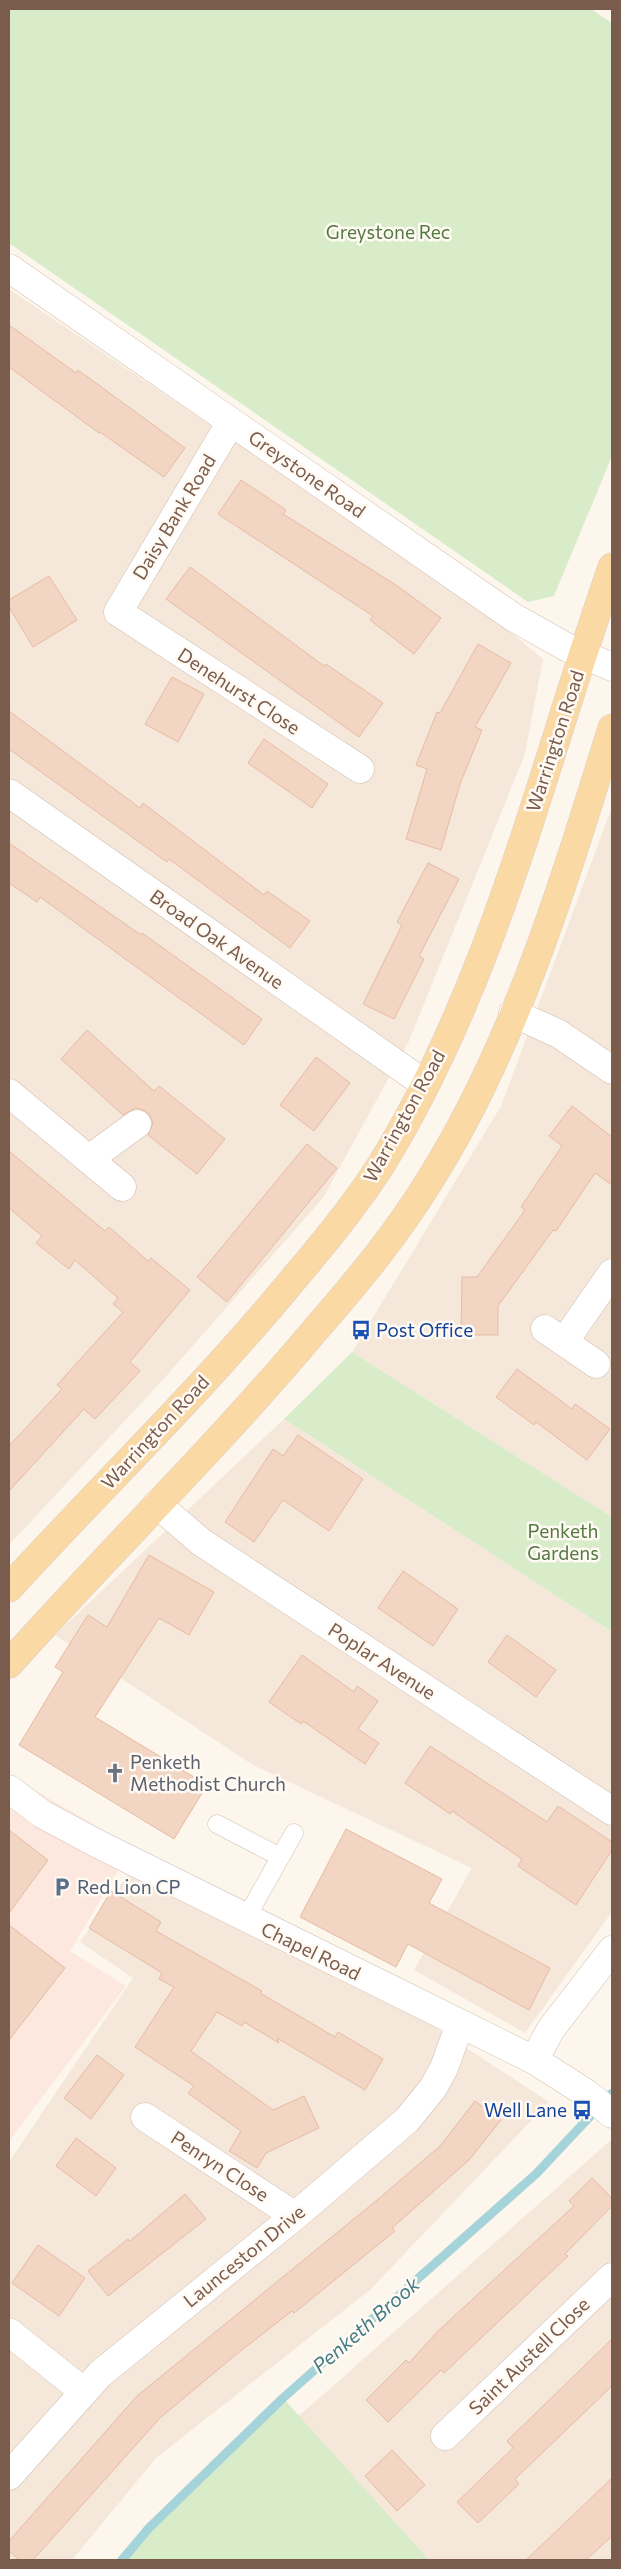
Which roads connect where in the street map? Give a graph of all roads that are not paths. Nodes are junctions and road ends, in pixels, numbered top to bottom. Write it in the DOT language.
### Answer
graph roads {
  1 [pos="9,268"];
  2 [pos="231,422"];
  3 [pos="611,576"];
  4 [pos="118,612"];
  5 [pos="583,656"];
  6 [pos="612,667"];
  7 [pos="612,728"];
  8 [pos="360,769"];
  9 [pos="9,794"];
  10 [pos="513,1013"];
  11 [pos="612,1070"];
  12 [pos="425,1084"];
  13 [pos="9,1093"];
  14 [pos="137,1124"];
  15 [pos="89,1160"];
  16 [pos="122,1187"];
  17 [pos="612,1273"];
  18 [pos="596,1364"];
  19 [pos="156,1504"];
  20 [pos="9,1588"];
  21 [pos="9,1664"];
  22 [pos="9,1789"];
  23 [pos="612,1811"];
  24 [pos="216,1824"];
  25 [pos="294,1833"];
  26 [pos="280,1857"];
  27 [pos="246,1918"];
  28 [pos="612,1950"];
  29 [pos="460,2024"];
  30 [pos="534,2060"];
  31 [pos="612,2114"];
  32 [pos="145,2117"];
  33 [pos="295,2216"];
  34 [pos="612,2277"];
  35 [pos="9,2332"];
  36 [pos="83,2391"];
  37 [pos="445,2436"];
  38 [pos="9,2476"];
  1 -- 2 [label="street, Greystone Road"];
  2 -- 4 [label="street, Daisy Bank Road"];
  2 -- 5 [label="street, Greystone Road"];
  3 -- 5 [label="main road, Warrington Road"];
  4 -- 8 [label="street, Denehurst Close"];
  5 -- 6 [label="street, Greystone Road"];
  5 -- 12 [label="main road, Warrington Road"];
  7 -- 10 [label="main road"];
  9 -- 12 [label="street, Broad Oak Avenue"];
  10 -- 11 [label="street"];
  10 -- 19 [label="main road"];
  12 -- 20 [label="main road, Warrington Road"];
  13 -- 15 [label="street"];
  14 -- 15 [label="street"];
  15 -- 16 [label="street"];
  17 -- 18 [label="street"];
  19 -- 21 [label="main road"];
  19 -- 23 [label="street, Poplar Avenue"];
  22 -- 27 [label="street, Chapel Road"];
  24 -- 26 [label="lane"];
  25 -- 26 [label="lane"];
  26 -- 27 [label="lane"];
  27 -- 29 [label="street, Chapel Road"];
  28 -- 30 [label="street"];
  29 -- 30 [label="street, Chapel Road"];
  29 -- 33 [label="street, Launceston Drive"];
  30 -- 31 [label="street, Chapel Road"];
  32 -- 33 [label="street, Penryn Close"];
  33 -- 36 [label="street, Launceston Drive"];
  34 -- 37 [label="street, Saint Austell Close"];
  35 -- 36 [label="street"];
  36 -- 38 [label="street, Launceston Drive"];
}
